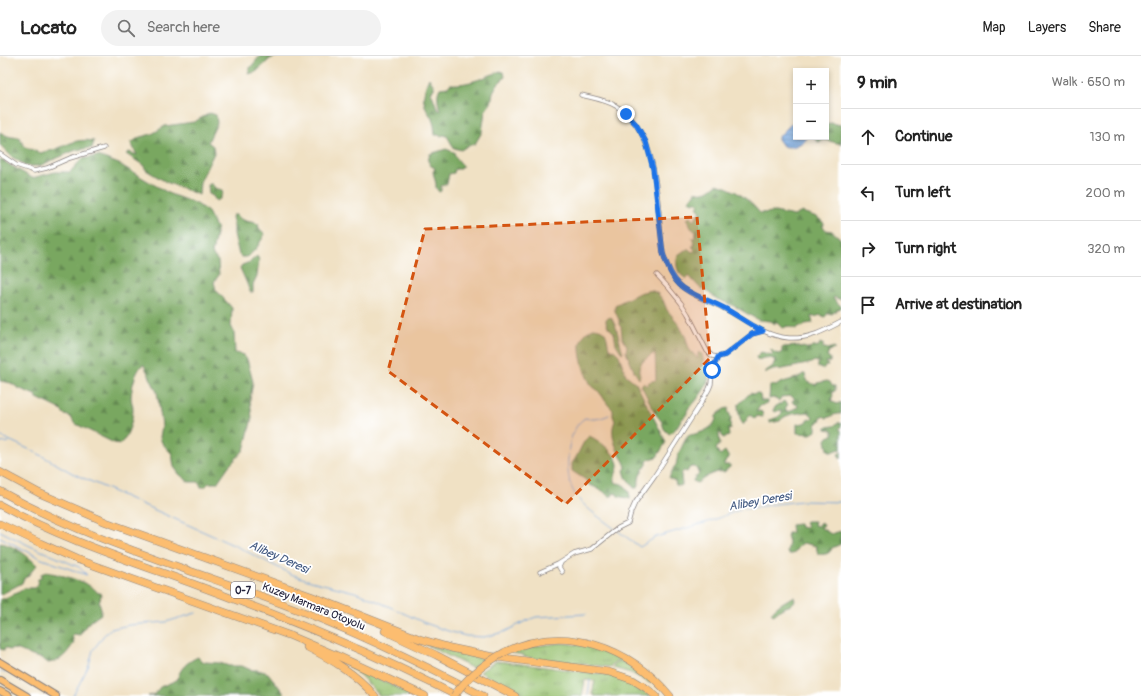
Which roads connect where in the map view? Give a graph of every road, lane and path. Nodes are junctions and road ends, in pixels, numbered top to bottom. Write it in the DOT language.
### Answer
graph roads {
  1 [pos="581,95"];
  2 [pos="104,148"];
  3 [pos="0,154"];
  4 [pos="656,275"];
  5 [pos="841,322"];
  6 [pos="763,331"];
  7 [pos="718,357"];
  8 [pos="0,472"];
  9 [pos="0,491"];
  10 [pos="0,504"];
  11 [pos="0,524"];
  12 [pos="562,562"];
  13 [pos="540,572"];
  14 [pos="562,572"];
  15 [pos="293,590"];
  16 [pos="206,607"];
  17 [pos="0,662"];
  18 [pos="0,680"];
  19 [pos="0,691"];
  20 [pos="9,696"];
  21 [pos="27,696"];
  22 [pos="56,696"];
  23 [pos="375,696"];
  24 [pos="424,696"];
  25 [pos="454,696"];
  26 [pos="457,696"];
  27 [pos="483,696"];
  28 [pos="515,696"];
  29 [pos="656,696"];
  30 [pos="670,696"];
  1 -- 6 [label="street"];
  2 -- 3 [label="street"];
  4 -- 7 [label="street"];
  5 -- 6 [label="street"];
  6 -- 7 [label="street"];
  7 -- 12 [label="street"];
  8 -- 15 [label="highway"];
  9 -- 27 [label="highway, Kuzey Marmara Otoyolu / O-7"];
  10 -- 26 [label="highway, Kuzey Marmara Otoyolu / O-7"];
  11 -- 16 [label="highway"];
  12 -- 13 [label="street"];
  12 -- 14 [label="street"];
  15 -- 28 [label="highway"];
  15 -- 29 [label="highway"];
  16 -- 23 [label="highway"];
  16 -- 24 [label="highway"];
  17 -- 22 [label="highway"];
  18 -- 21 [label="highway"];
  19 -- 20 [label="highway"];
  25 -- 30 [label="highway, bridge"];
}
